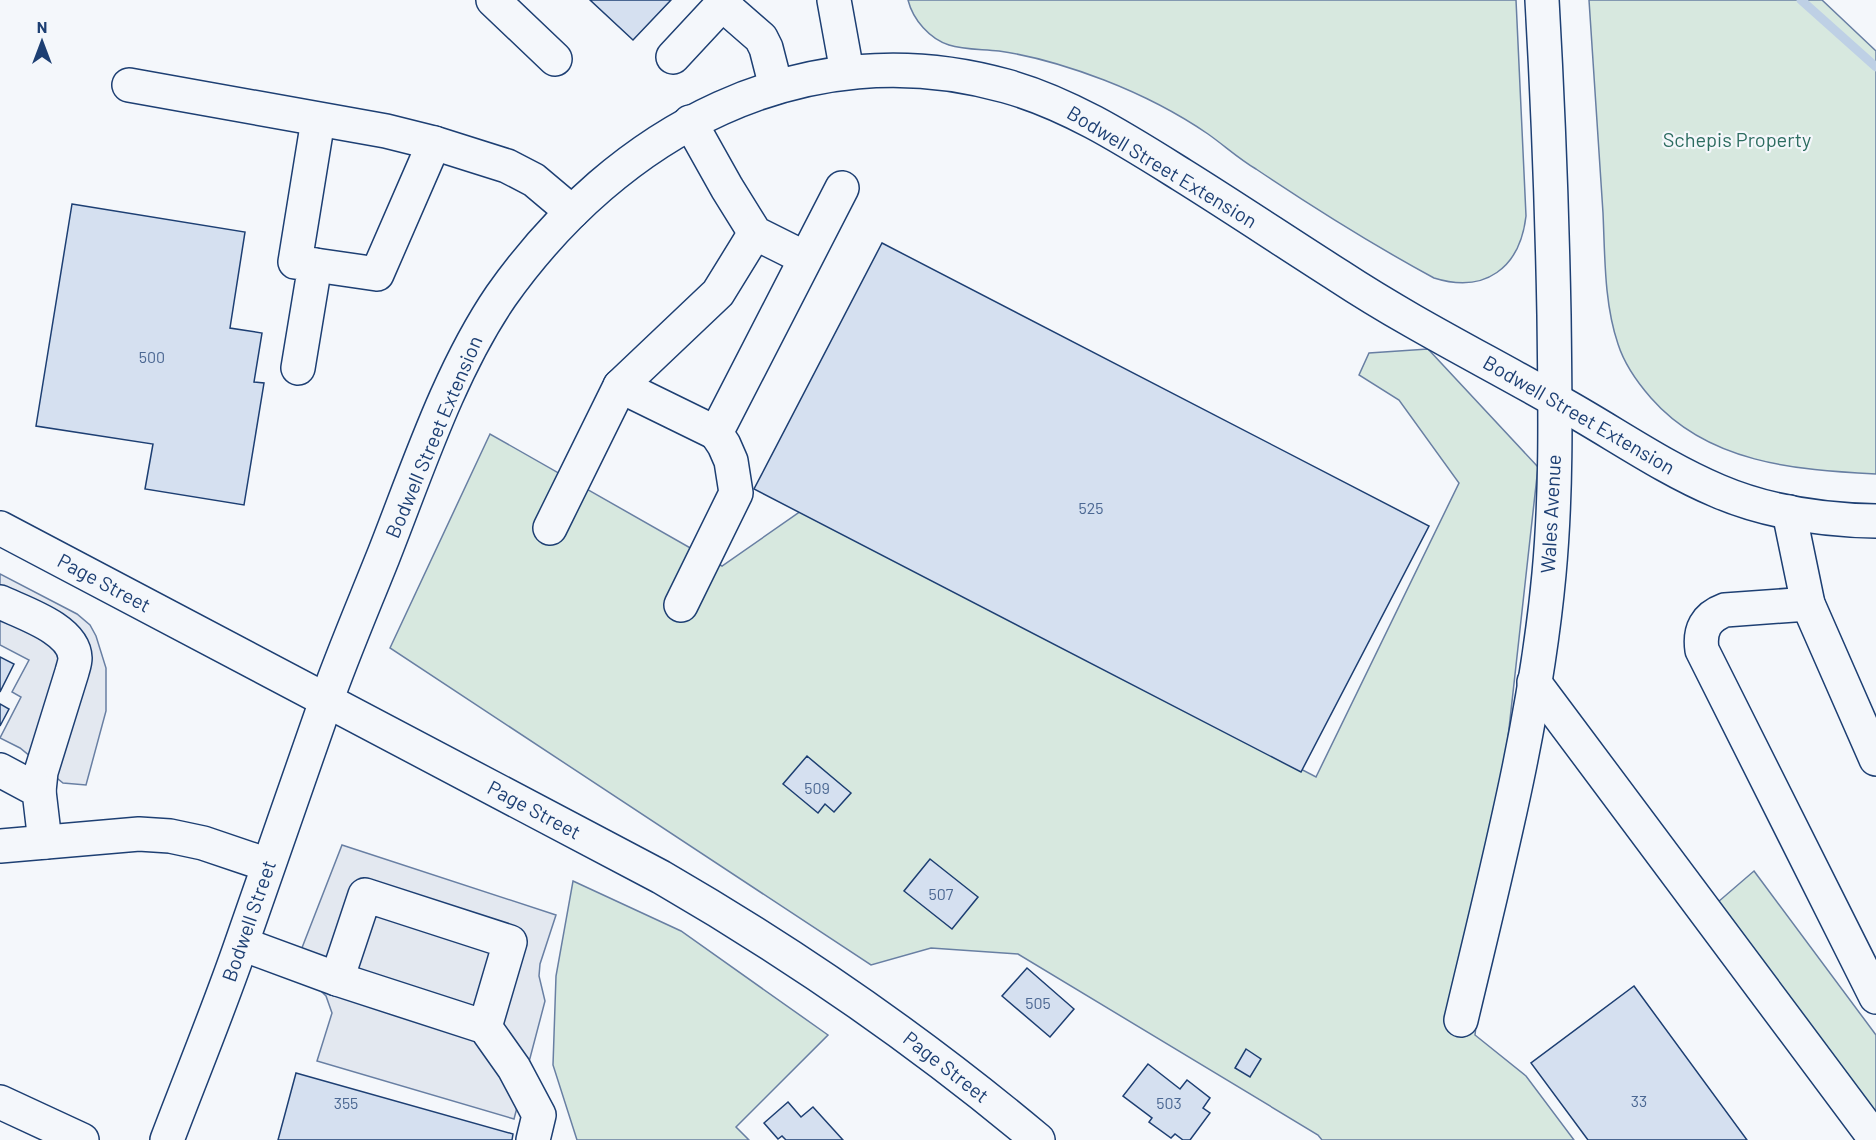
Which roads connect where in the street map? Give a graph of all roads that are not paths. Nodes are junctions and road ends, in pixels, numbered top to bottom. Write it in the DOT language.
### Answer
graph roads {
  1 [pos="493,0"];
  2 [pos="834,0"];
  3 [pos="1542,0"];
  4 [pos="724,2"];
  5 [pos="673,57"];
  6 [pos="555,59"];
  7 [pos="847,72"];
  8 [pos="129,85"];
  9 [pos="776,87"];
  10 [pos="318,120"];
  11 [pos="690,122"];
  12 [pos="434,143"];
  13 [pos="842,188"];
  14 [pos="572,212"];
  15 [pos="755,233"];
  16 [pos="805,258"];
  17 [pos="315,265"];
  18 [pos="298,368"];
  19 [pos="620,386"];
  20 [pos="1555,399"];
  21 [pos="716,433"];
  22 [pos="1789,512"];
  23 [pos="1876,521"];
  24 [pos="0,528"];
  25 [pos="550,528"];
  26 [pos="0,602"];
  27 [pos="1808,604"];
  28 [pos="681,605"];
  29 [pos="1534,681"];
  30 [pos="326,700"];
  31 [pos="1876,759"];
  32 [pos="0,770"];
  33 [pos="39,791"];
  34 [pos="45,842"];
  35 [pos="0,846"];
  36 [pos="268,865"];
  37 [pos="242,944"];
  38 [pos="337,979"];
  39 [pos="1876,997"];
  40 [pos="1461,1020"];
  41 [pos="485,1027"];
  42 [pos="0,1102"];
  43 [pos="82,1140"];
  44 [pos="167,1140"];
  45 [pos="533,1140"];
  46 [pos="1038,1140"];
  47 [pos="1876,1140"];
  1 -- 6 [label="street"];
  2 -- 7 [label="street"];
  3 -- 20 [label="street, Wales Avenue"];
  4 -- 5 [label="street"];
  4 -- 9 [label="street"];
  7 -- 9 [label="street, Bodwell Street Extension"];
  7 -- 20 [label="street, Bodwell Street Extension"];
  8 -- 10 [label="street"];
  9 -- 11 [label="street, Bodwell Street Extension"];
  10 -- 12 [label="street"];
  10 -- 17 [label="street"];
  11 -- 14 [label="street, Bodwell Street Extension"];
  11 -- 15 [label="street"];
  12 -- 14 [label="street"];
  12 -- 17 [label="street"];
  13 -- 16 [label="street"];
  14 -- 30 [label="street, Bodwell Street Extension"];
  15 -- 16 [label="street"];
  15 -- 19 [label="street"];
  16 -- 21 [label="street"];
  17 -- 18 [label="street"];
  19 -- 21 [label="street"];
  19 -- 25 [label="street"];
  20 -- 22 [label="street, Bodwell Street Extension"];
  20 -- 29 [label="street, Wales Avenue"];
  21 -- 28 [label="street"];
  22 -- 23 [label="street, Bodwell Street Extension"];
  22 -- 27 [label="street"];
  24 -- 30 [label="street, Page Street"];
  26 -- 33 [label="street"];
  27 -- 31 [label="street"];
  27 -- 39 [label="street"];
  29 -- 40 [label="street, Wales Avenue"];
  29 -- 47 [label="street"];
  30 -- 36 [label="street, Bodwell Street"];
  30 -- 46 [label="street, Page Street"];
  32 -- 33 [label="street"];
  33 -- 34 [label="street"];
  34 -- 35 [label="street"];
  34 -- 36 [label="street"];
  36 -- 37 [label="street, Bodwell Street"];
  37 -- 38 [label="street"];
  37 -- 44 [label="street, Bodwell Street"];
  38 -- 41 [label="street"];
  38 -- 41 [label="street"];
  41 -- 45 [label="street"];
  42 -- 43 [label="street"];
}
